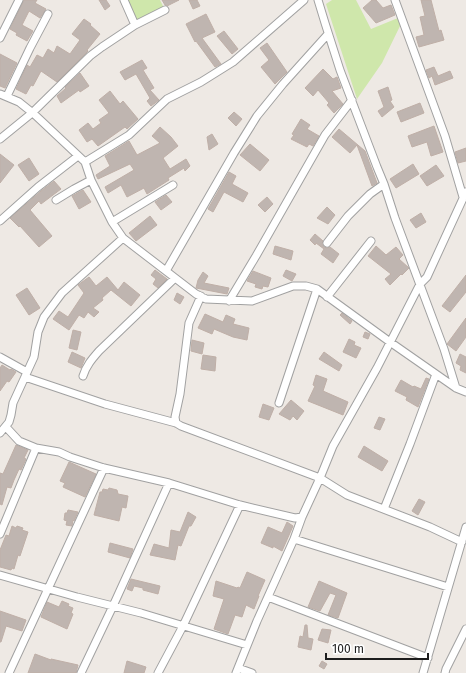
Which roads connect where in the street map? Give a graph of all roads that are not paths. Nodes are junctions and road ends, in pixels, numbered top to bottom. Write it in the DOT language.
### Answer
graph roads {
  1 [pos="19,0"];
  2 [pos="124,0"];
  3 [pos="304,0"];
  4 [pos="318,0"];
  5 [pos="395,0"];
  6 [pos="165,10"];
  7 [pos="48,14"];
  8 [pos="135,25"];
  9 [pos="328,34"];
  10 [pos="0,38"];
  11 [pos="3,95"];
  12 [pos="352,100"];
  13 [pos="32,113"];
  14 [pos="0,140"];
  15 [pos="78,156"];
  16 [pos="85,162"];
  17 [pos="91,180"];
  18 [pos="384,184"];
  19 [pos="173,185"];
  20 [pos="465,195"];
  21 [pos="56,200"];
  22 [pos="0,221"];
  23 [pos="112,222"];
  24 [pos="123,238"];
  25 [pos="372,241"];
  26 [pos="328,243"];
  27 [pos="166,272"];
  28 [pos="175,278"];
  29 [pos="420,284"];
  30 [pos="317,289"];
  31 [pos="201,296"];
  32 [pos="327,297"];
  33 [pos="229,301"];
  34 [pos="390,342"];
  35 [pos="0,357"];
  36 [pos="26,374"];
  37 [pos="436,374"];
  38 [pos="83,376"];
  39 [pos="456,388"];
  40 [pos="466,392"];
  41 [pos="280,403"];
  42 [pos="176,423"];
  43 [pos="6,427"];
  44 [pos="0,433"];
  45 [pos="36,448"];
  46 [pos="104,468"];
  47 [pos="320,478"];
  48 [pos="169,483"];
  49 [pos="240,505"];
  50 [pos="384,509"];
  51 [pos="302,517"];
  52 [pos="466,527"];
  53 [pos="0,534"];
  54 [pos="294,539"];
  55 [pos="462,542"];
  56 [pos="0,575"];
  57 [pos="448,587"];
  58 [pos="48,588"];
  59 [pos="268,597"];
  60 [pos="113,606"];
  61 [pos="183,626"];
  62 [pos="466,629"];
  63 [pos="247,645"];
  64 [pos="428,658"];
  65 [pos="237,670"];
  66 [pos="9,673"];
  67 [pos="81,673"];
  68 [pos="158,673"];
  69 [pos="252,673"];
  70 [pos="423,673"];
  71 [pos="445,673"];
  1 -- 10 [label="street"];
  2 -- 8 [label="street"];
  3 -- 16 [label="street"];
  4 -- 9 [label="street"];
  5 -- 20 [label="street"];
  6 -- 8 [label="street"];
  7 -- 11 [label="street"];
  8 -- 13 [label="street"];
  9 -- 12 [label="street"];
  9 -- 27 [label="street"];
  11 -- 13 [label="street"];
  12 -- 18 [label="street"];
  12 -- 33 [label="street"];
  13 -- 14 [label="street"];
  13 -- 15 [label="street"];
  15 -- 16 [label="street"];
  15 -- 22 [label="street"];
  16 -- 17 [label="street"];
  17 -- 21 [label="street"];
  17 -- 23 [label="street"];
  18 -- 26 [label="street"];
  18 -- 29 [label="street"];
  19 -- 23 [label="street"];
  20 -- 29 [label="street"];
  23 -- 24 [label="street"];
  24 -- 27 [label="street"];
  24 -- 36 [label="street"];
  25 -- 32 [label="street"];
  27 -- 28 [label="street"];
  28 -- 31 [label="street"];
  28 -- 38 [label="street"];
  29 -- 34 [label="street"];
  29 -- 39 [label="street"];
  30 -- 32 [label="street"];
  30 -- 33 [label="street"];
  30 -- 41 [label="street"];
  31 -- 33 [label="street"];
  31 -- 42 [label="street"];
  32 -- 34 [label="street"];
  34 -- 37 [label="street"];
  34 -- 47 [label="street"];
  35 -- 36 [label="street"];
  36 -- 42 [label="street"];
  36 -- 43 [label="street"];
  37 -- 39 [label="street"];
  37 -- 50 [label="street"];
  39 -- 40 [label="street"];
  42 -- 47 [label="street"];
  43 -- 44 [label="street"];
  43 -- 45 [label="street"];
  45 -- 46 [label="street"];
  45 -- 53 [label="street"];
  46 -- 48 [label="street"];
  46 -- 58 [label="street"];
  47 -- 50 [label="street"];
  47 -- 51 [label="street"];
  48 -- 49 [label="street"];
  48 -- 60 [label="street"];
  49 -- 51 [label="street"];
  49 -- 61 [label="street"];
  50 -- 55 [label="street"];
  51 -- 54 [label="street"];
  52 -- 55 [label="street"];
  54 -- 57 [label="street"];
  54 -- 59 [label="street"];
  55 -- 57 [label="street"];
  56 -- 58 [label="street"];
  57 -- 64 [label="street"];
  58 -- 60 [label="street"];
  58 -- 66 [label="street"];
  59 -- 63 [label="street"];
  59 -- 64 [label="street"];
  60 -- 61 [label="street"];
  60 -- 67 [label="street"];
  61 -- 63 [label="street"];
  61 -- 68 [label="street"];
  62 -- 71 [label="street"];
  63 -- 65 [label="street"];
  64 -- 70 [label="street"];
  65 -- 69 [label="street"];
}
